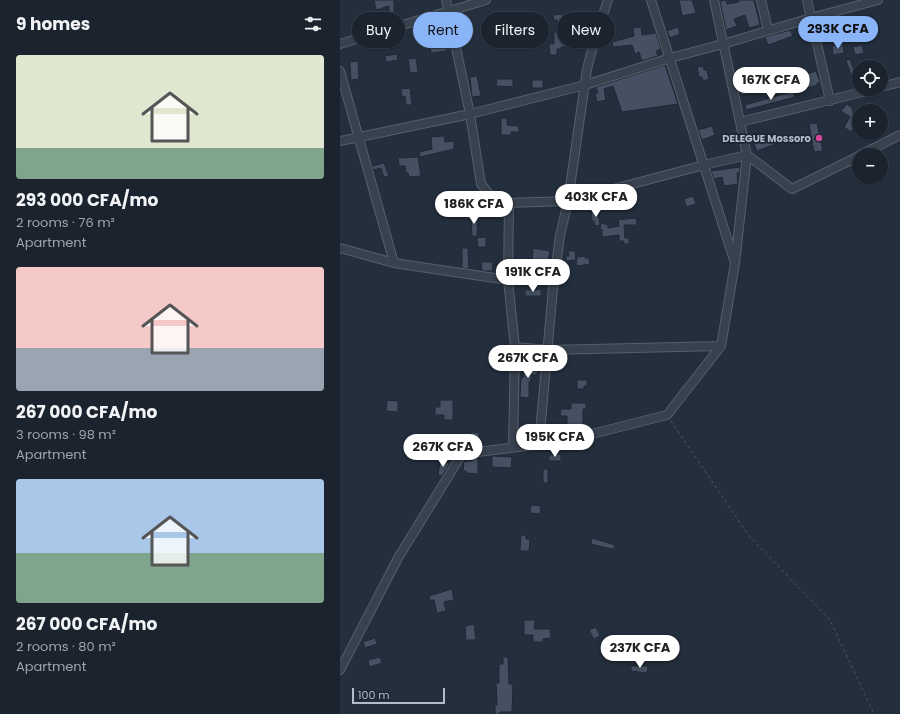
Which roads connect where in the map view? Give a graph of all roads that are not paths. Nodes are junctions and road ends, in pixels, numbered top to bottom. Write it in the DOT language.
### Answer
graph roads {
  1 [pos="446,0"];
  2 [pos="486,0"];
  3 [pos="608,0"];
  4 [pos="651,0"];
  5 [pos="714,0"];
  6 [pos="761,0"];
  7 [pos="807,0"];
  8 [pos="878,0"];
  9 [pos="474,2"];
  10 [pos="449,12"];
  11 [pos="811,18"];
  12 [pos="413,23"];
  13 [pos="768,30"];
  14 [pos="340,44"];
  15 [pos="724,44"];
  16 [pos="456,48"];
  17 [pos="670,58"];
  18 [pos="340,71"];
  19 [pos="900,82"];
  20 [pos="585,85"];
  21 [pos="888,86"];
  22 [pos="852,95"];
  23 [pos="830,101"];
  24 [pos="470,114"];
  25 [pos="740,122"];
  26 [pos="900,135"];
  27 [pos="358,137"];
  28 [pos="340,141"];
  29 [pos="874,148"];
  30 [pos="747,155"];
  31 [pos="852,159"];
  32 [pos="704,165"];
  33 [pos="568,201"];
  34 [pos="509,203"];
  35 [pos="340,248"];
  36 [pos="394,263"];
  37 [pos="735,263"];
  38 [pos="508,280"];
  39 [pos="721,346"];
  40 [pos="515,347"];
  41 [pos="548,350"];
  42 [pos="539,444"];
  43 [pos="513,447"];
  44 [pos="340,670"];
  1 -- 10 [label="street"];
  2 -- 9 [label="street"];
  3 -- 20 [label="street"];
  4 -- 17 [label="street"];
  5 -- 15 [label="street"];
  6 -- 13 [label="street"];
  7 -- 11 [label="street"];
  8 -- 11 [label="street"];
  9 -- 10 [label="street"];
  11 -- 13 [label="street"];
  11 -- 23 [label="street"];
  12 -- 14 [label="street"];
  13 -- 15 [label="street"];
  15 -- 17 [label="street"];
  15 -- 25 [label="street"];
  16 -- 24 [label="street"];
  17 -- 20 [label="street"];
  17 -- 32 [label="street"];
  18 -- 27 [label="street"];
  19 -- 21 [label="street"];
  20 -- 24 [label="street"];
  20 -- 33 [label="street"];
  22 -- 23 [label="street"];
  23 -- 25 [label="street"];
  24 -- 27 [label="street"];
  24 -- 34 [label="street"];
  25 -- 30 [label="street"];
  26 -- 29 [label="street"];
  27 -- 28 [label="street"];
  27 -- 36 [label="street"];
  30 -- 31 [label="street"];
  30 -- 32 [label="street"];
  30 -- 37 [label="street"];
  32 -- 33 [label="street"];
  32 -- 37 [label="street"];
  33 -- 34 [label="street"];
  33 -- 41 [label="street"];
  34 -- 38 [label="street"];
  35 -- 36 [label="street"];
  36 -- 38 [label="street"];
  37 -- 39 [label="street"];
  38 -- 40 [label="street"];
  39 -- 41 [label="street"];
  39 -- 42 [label="street"];
  40 -- 41 [label="street"];
  40 -- 43 [label="street"];
  41 -- 42 [label="street"];
  42 -- 43 [label="street"];
  43 -- 44 [label="street"];
}
